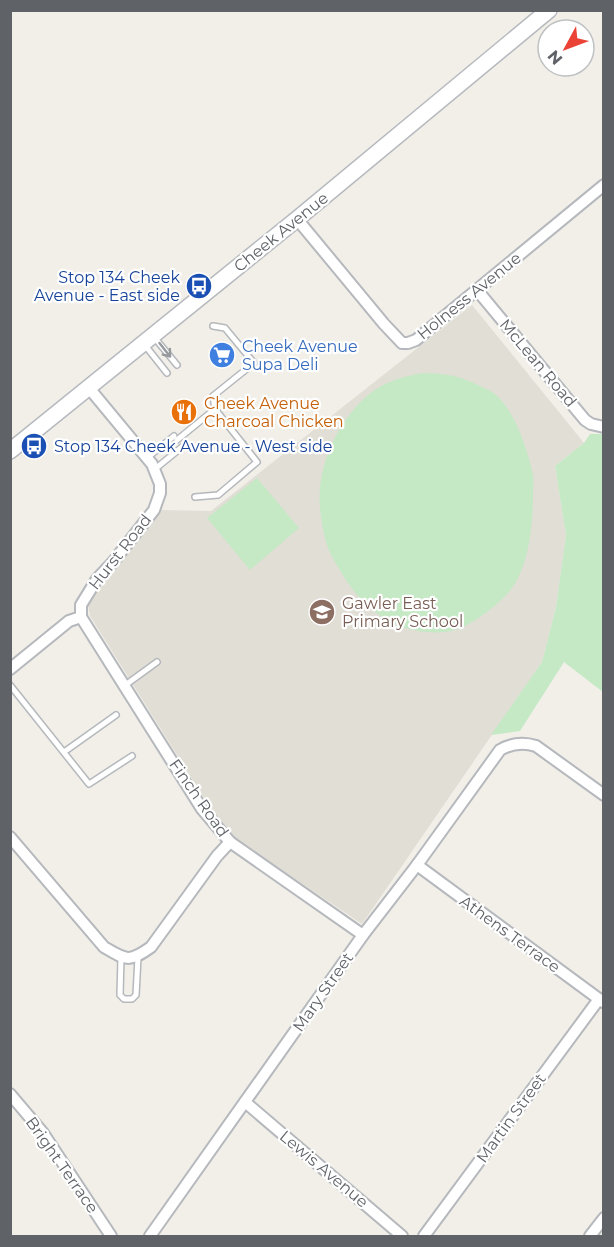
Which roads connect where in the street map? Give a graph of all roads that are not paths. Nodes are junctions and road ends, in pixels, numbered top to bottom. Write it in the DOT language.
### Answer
graph roads {
  1 [pos="549,10"];
  2 [pos="603,185"];
  3 [pos="297,219"];
  4 [pos="477,290"];
  5 [pos="213,326"];
  6 [pos="148,340"];
  7 [pos="177,365"];
  8 [pos="167,373"];
  9 [pos="89,388"];
  10 [pos="214,410"];
  11 [pos="603,427"];
  12 [pos="182,447"];
  13 [pos="10,451"];
  14 [pos="147,458"];
  15 [pos="154,469"];
  16 [pos="195,496"];
  17 [pos="81,617"];
  18 [pos="157,662"];
  19 [pos="10,669"];
  20 [pos="10,685"];
  21 [pos="124,686"];
  22 [pos="116,716"];
  23 [pos="63,752"];
  24 [pos="132,756"];
  25 [pos="603,795"];
  26 [pos="10,837"];
  27 [pos="230,842"];
  28 [pos="417,865"];
  29 [pos="363,935"];
  30 [pos="121,957"];
  31 [pos="138,957"];
  32 [pos="601,1000"];
  33 [pos="10,1094"];
  34 [pos="245,1102"];
  35 [pos="603,1218"];
  36 [pos="111,1236"];
  37 [pos="150,1236"];
  38 [pos="402,1236"];
  39 [pos="424,1236"];
  40 [pos="590,1236"];
  1 -- 3 [label="street, Cheek Avenue"];
  2 -- 4 [label="street, Holness Avenue"];
  3 -- 4 [label="street, Holness Avenue"];
  3 -- 6 [label="street, Cheek Avenue"];
  4 -- 11 [label="street, McLean Road"];
  5 -- 10 [label="lane"];
  6 -- 7 [label="lane, one-way"];
  6 -- 8 [label="lane"];
  6 -- 9 [label="street, Cheek Avenue"];
  9 -- 13 [label="street, Cheek Avenue"];
  9 -- 14 [label="street, Hurst Road"];
  10 -- 14 [label="lane"];
  10 -- 16 [label="lane"];
  12 -- 15 [label="lane"];
  14 -- 15 [label="street, Hurst Road"];
  15 -- 17 [label="street, Hurst Road"];
  17 -- 19 [label="street"];
  17 -- 21 [label="street, Finch Road"];
  18 -- 21 [label="lane"];
  20 -- 23 [label="lane"];
  21 -- 27 [label="street, Finch Road"];
  22 -- 23 [label="lane"];
  23 -- 24 [label="lane"];
  25 -- 28 [label="street, Mary Street"];
  26 -- 30 [label="street"];
  27 -- 29 [label="street, Finch Road"];
  27 -- 31 [label="street"];
  28 -- 29 [label="street, Mary Street"];
  28 -- 32 [label="street, Athens Terrace"];
  29 -- 34 [label="street, Mary Street"];
  30 -- 31 [label="street"];
  30 -- 31 [label="lane"];
  32 -- 39 [label="street, Martin Street"];
  33 -- 36 [label="street, Bright Terrace"];
  34 -- 37 [label="street, Mary Street"];
  34 -- 38 [label="street, Lewis Avenue"];
  35 -- 40 [label="street"];
}
